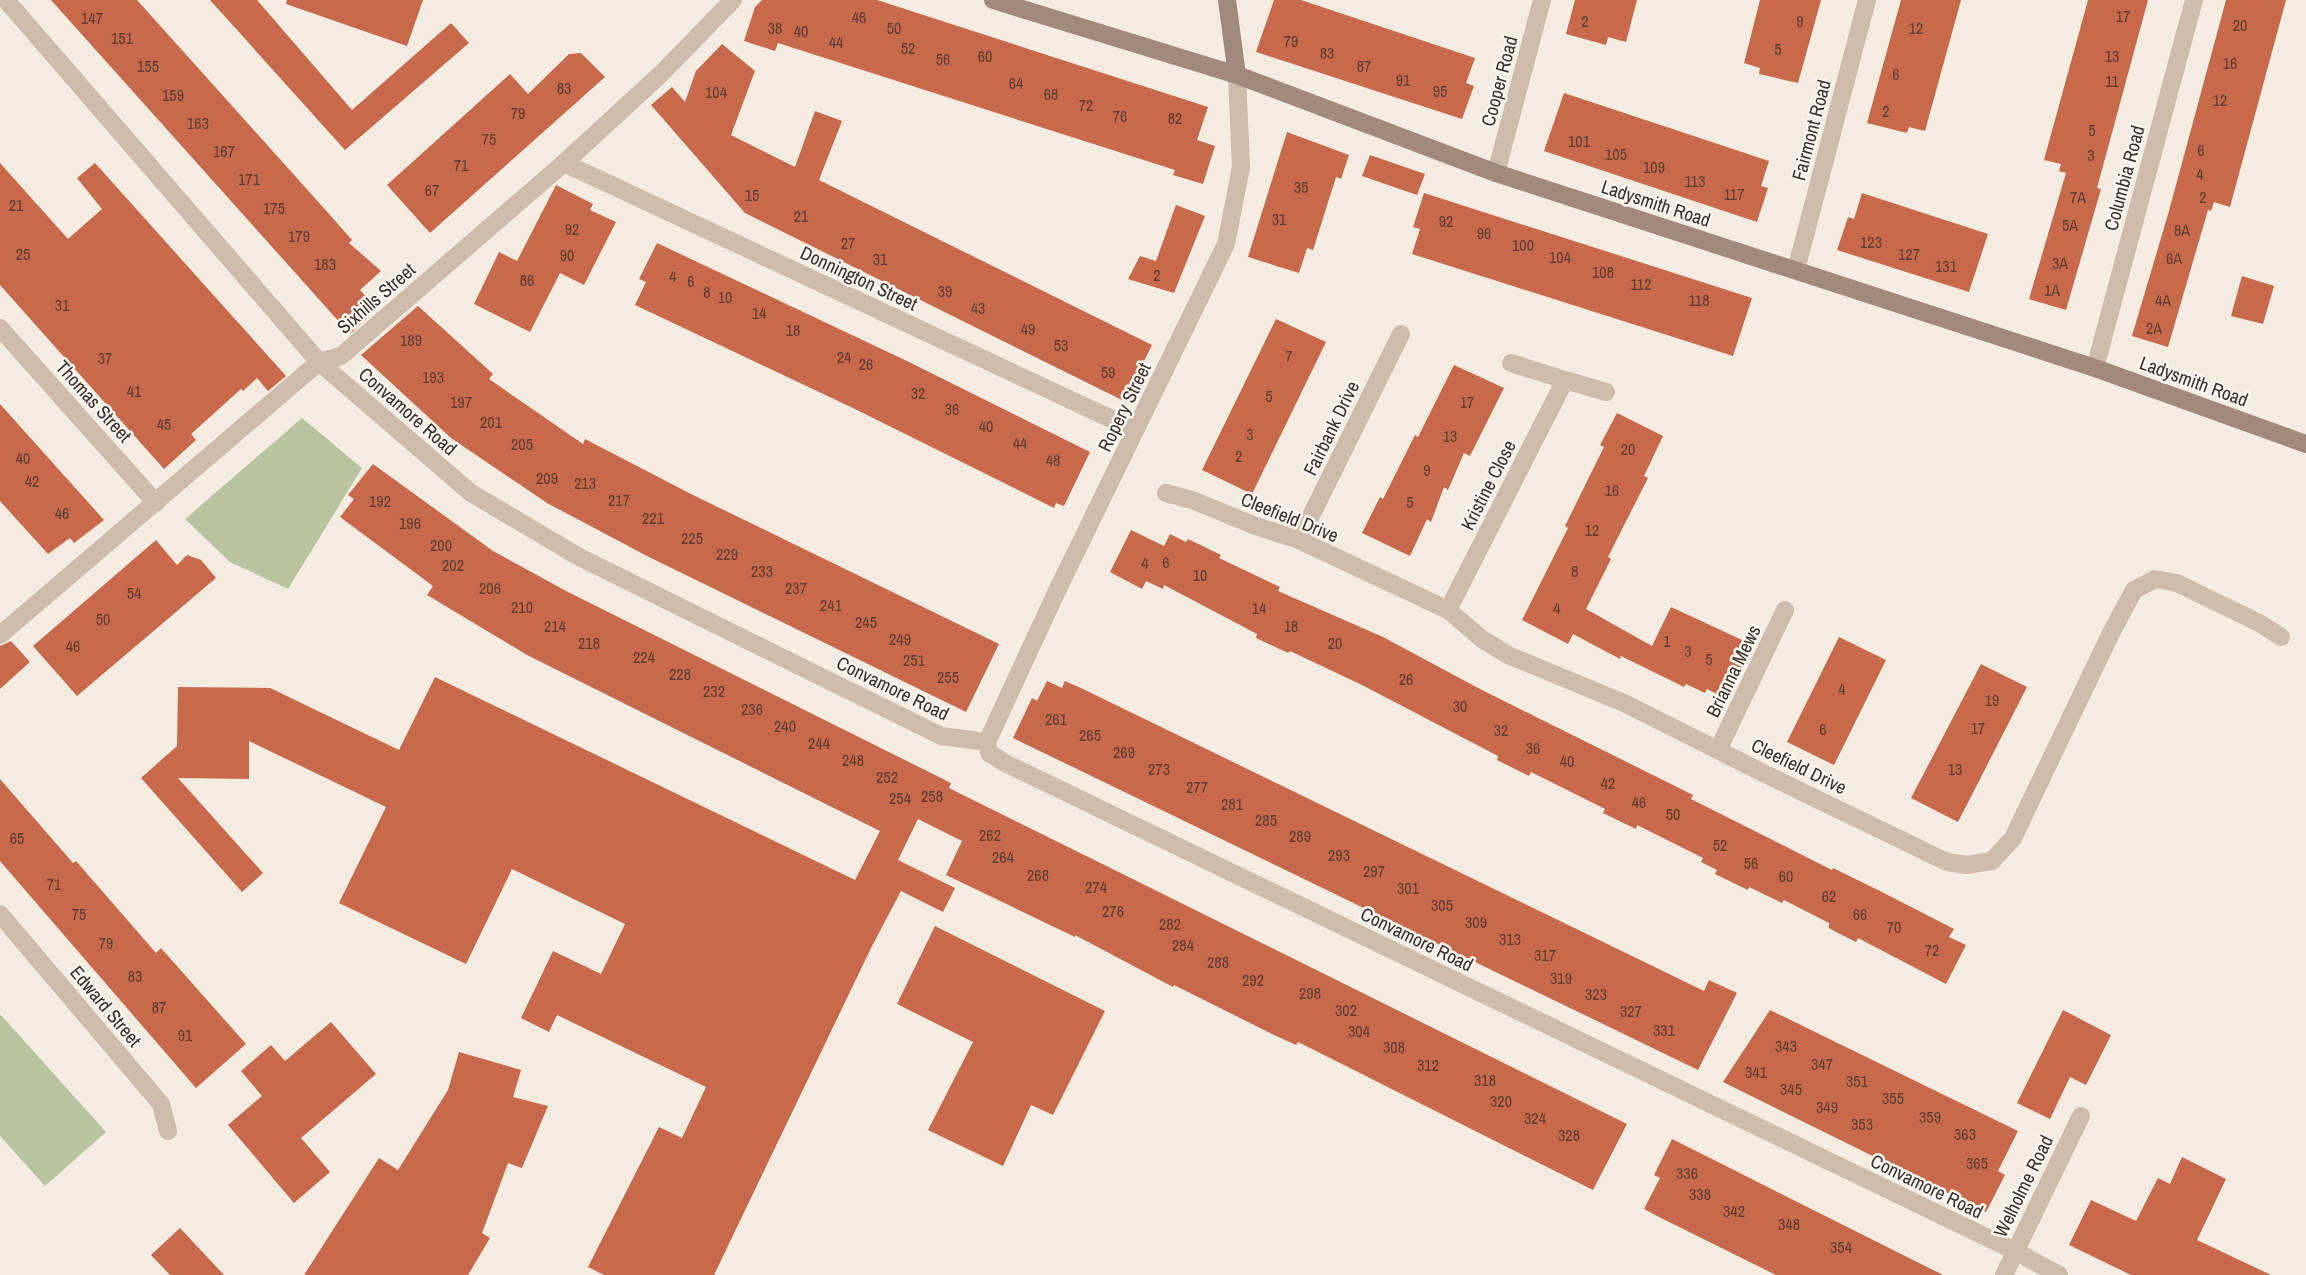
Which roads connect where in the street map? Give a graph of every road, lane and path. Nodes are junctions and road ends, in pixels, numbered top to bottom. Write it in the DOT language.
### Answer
graph roads {
  1 [pos="6,0"];
  2 [pos="733,0"];
  3 [pos="993,0"];
  4 [pos="1227,0"];
  5 [pos="1542,0"];
  6 [pos="1867,0"];
  7 [pos="2194,0"];
  8 [pos="1237,75"];
  9 [pos="564,163"];
  10 [pos="1496,173"];
  11 [pos="1796,270"];
  12 [pos="0,328"];
  13 [pos="1401,334"];
  14 [pos="320,362"];
  15 [pos="1511,363"];
  16 [pos="2095,368"];
  17 [pos="1565,380"];
  18 [pos="1606,392"];
  19 [pos="1135,430"];
  20 [pos="2306,444"];
  21 [pos="1166,493"];
  22 [pos="156,503"];
  23 [pos="1299,540"];
  24 [pos="1448,610"];
  25 [pos="1786,610"];
  26 [pos="0,635"];
  27 [pos="2281,637"];
  28 [pos="987,742"];
  29 [pos="1718,750"];
  30 [pos="0,915"];
  31 [pos="2081,1116"];
  32 [pos="168,1131"];
  33 [pos="2015,1251"];
  34 [pos="2004,1275"];
  35 [pos="2059,1275"];
  1 -- 14 [label="street, Convamore Road"];
  2 -- 9 [label="street, Sixhills Street"];
  3 -- 8 [label="street, Ladysmith Road"];
  4 -- 8 [label="street"];
  5 -- 10 [label="street, Cooper Road"];
  6 -- 11 [label="street, Fairmont Road"];
  7 -- 16 [label="street, Columbia Road"];
  8 -- 10 [label="street, Ladysmith Road"];
  8 -- 19 [label="street, Ropery Street"];
  9 -- 14 [label="street, Sixhills Street"];
  9 -- 19 [label="street, Donnington Street"];
  10 -- 11 [label="street, Ladysmith Road"];
  11 -- 16 [label="street, Ladysmith Road"];
  12 -- 22 [label="street, Thomas Street"];
  13 -- 23 [label="street, Fairbank Drive"];
  14 -- 22 [label="street, Sixhills Street"];
  14 -- 28 [label="street, Convamore Road"];
  15 -- 17 [label="street"];
  16 -- 20 [label="street, Ladysmith Road"];
  17 -- 18 [label="street"];
  17 -- 24 [label="street, Kristine Close"];
  19 -- 28 [label="street, Ropery Street"];
  21 -- 23 [label="street, Cleefield Drive"];
  22 -- 26 [label="street, Sixhills Street"];
  23 -- 24 [label="street, Cleefield Drive"];
  24 -- 29 [label="street, Cleefield Drive"];
  25 -- 29 [label="street, Brianna Mews"];
  27 -- 29 [label="street, Cleefield Drive"];
  28 -- 33 [label="street, Convamore Road"];
  30 -- 32 [label="street, Edward Street"];
  31 -- 33 [label="street, Welholme Road"];
  33 -- 34 [label="street, Welholme Road"];
  33 -- 35 [label="street, Convamore Road"];
}
